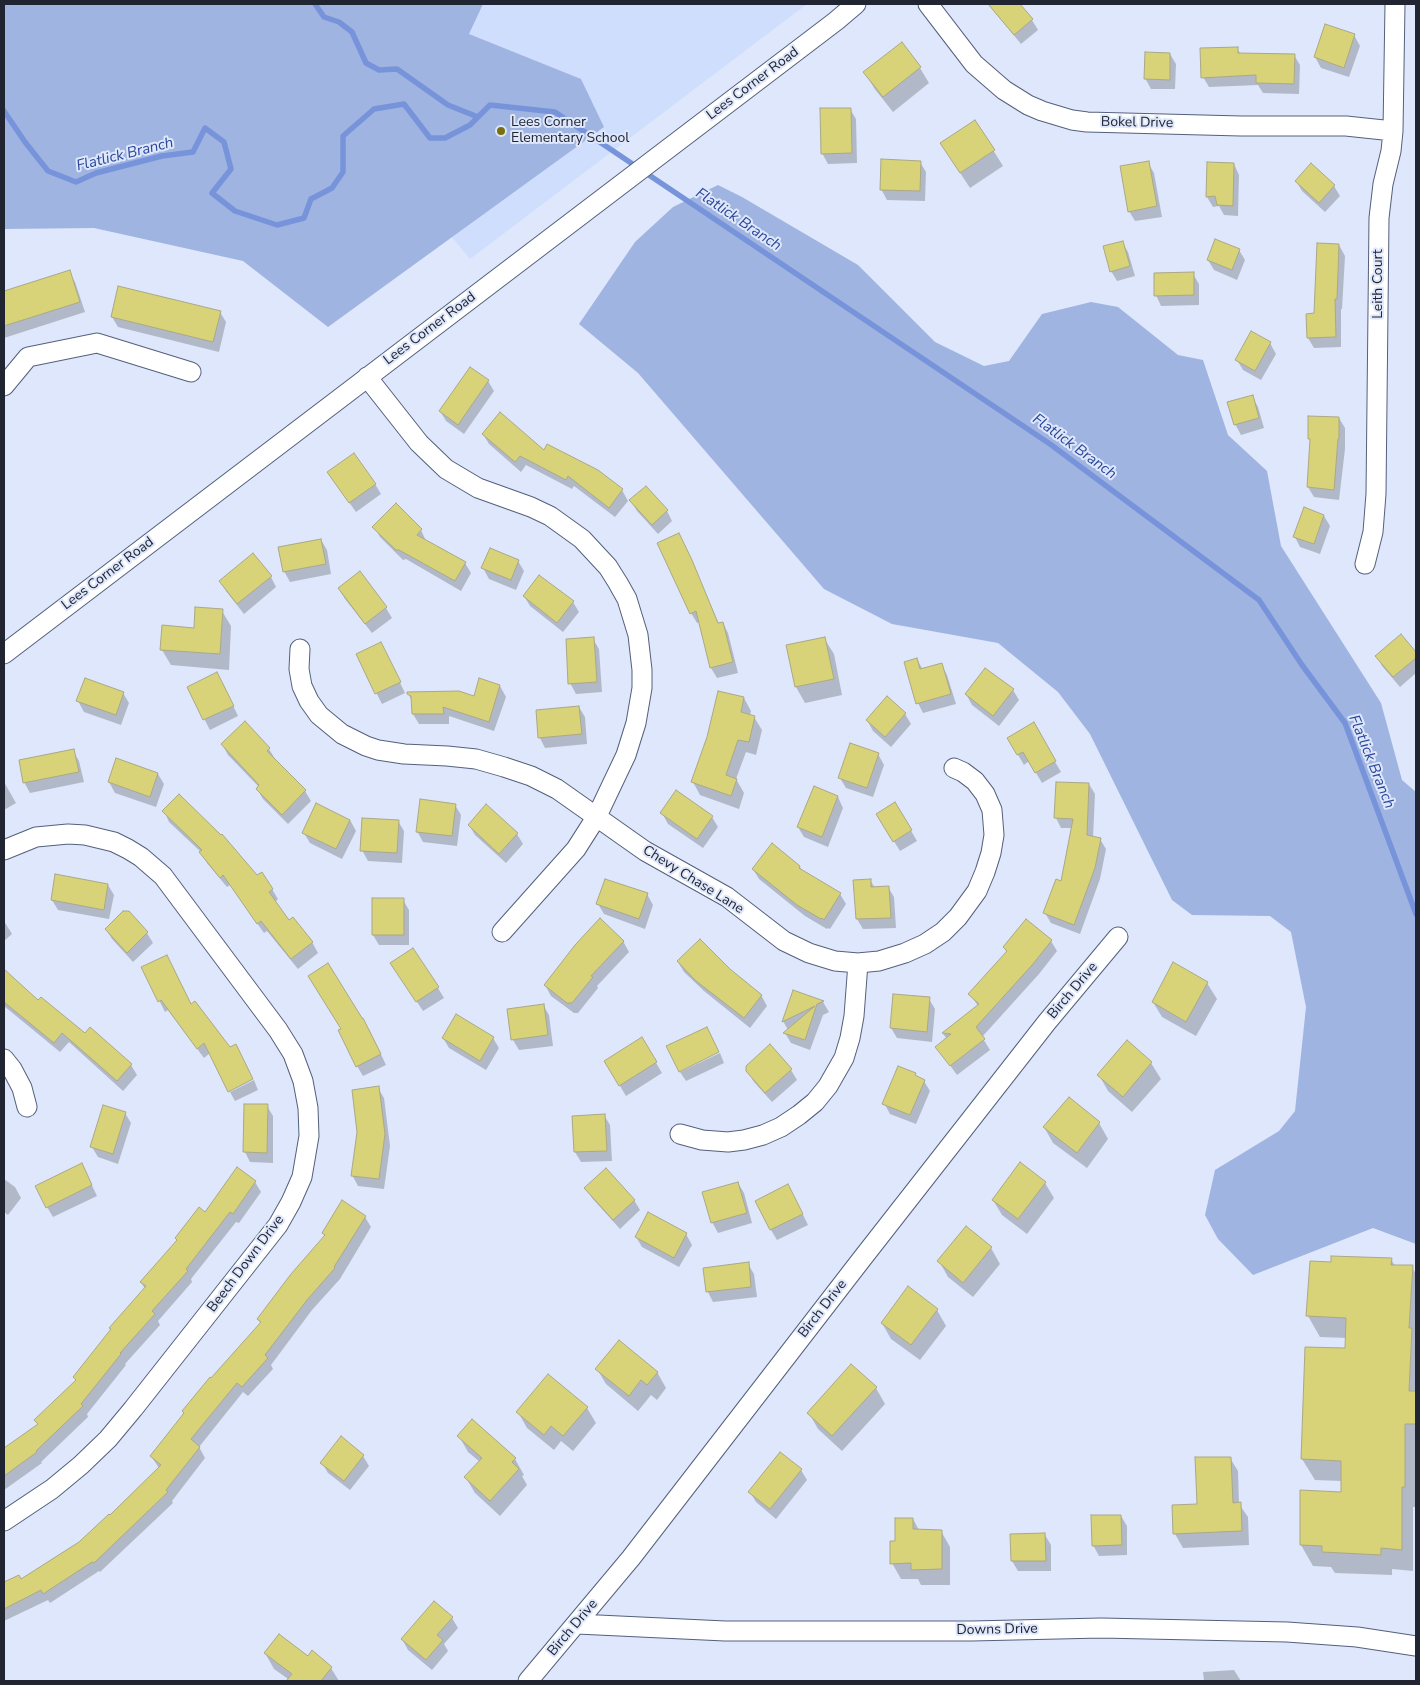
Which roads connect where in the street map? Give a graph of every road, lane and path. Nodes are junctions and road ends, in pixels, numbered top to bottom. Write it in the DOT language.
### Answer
graph roads {
  1 [pos="856,4"];
  2 [pos="928,4"];
  3 [pos="1394,4"];
  4 [pos="1393,131"];
  5 [pos="191,372"];
  6 [pos="367,377"];
  7 [pos="5,383"];
  8 [pos="1366,564"];
  9 [pos="300,649"];
  10 [pos="4,654"];
  11 [pos="954,768"];
  12 [pos="597,816"];
  13 [pos="4,850"];
  14 [pos="502,932"];
  15 [pos="1118,937"];
  16 [pos="858,963"];
  17 [pos="4,1058"];
  18 [pos="27,1107"];
  19 [pos="680,1134"];
  20 [pos="4,1521"];
  21 [pos="577,1624"];
  22 [pos="1416,1646"];
  23 [pos="528,1681"];
  1 -- 6 [label="street, Lees Corner Road"];
  2 -- 4 [label="street, Bokel Drive"];
  3 -- 4 [label="street, Leith Court"];
  4 -- 8 [label="street, Leith Court"];
  5 -- 7 [label="street"];
  6 -- 10 [label="street, Lees Corner Road"];
  6 -- 12 [label="street"];
  9 -- 12 [label="street, Chevy Chase Lane"];
  11 -- 16 [label="street, Chevy Chase Lane"];
  12 -- 14 [label="street"];
  12 -- 16 [label="street, Chevy Chase Lane"];
  13 -- 20 [label="street, Beech Down Drive"];
  15 -- 21 [label="street, Birch Drive"];
  16 -- 19 [label="street"];
  17 -- 18 [label="street"];
  21 -- 22 [label="street, Downs Drive"];
  21 -- 23 [label="street, Birch Drive"];
}
